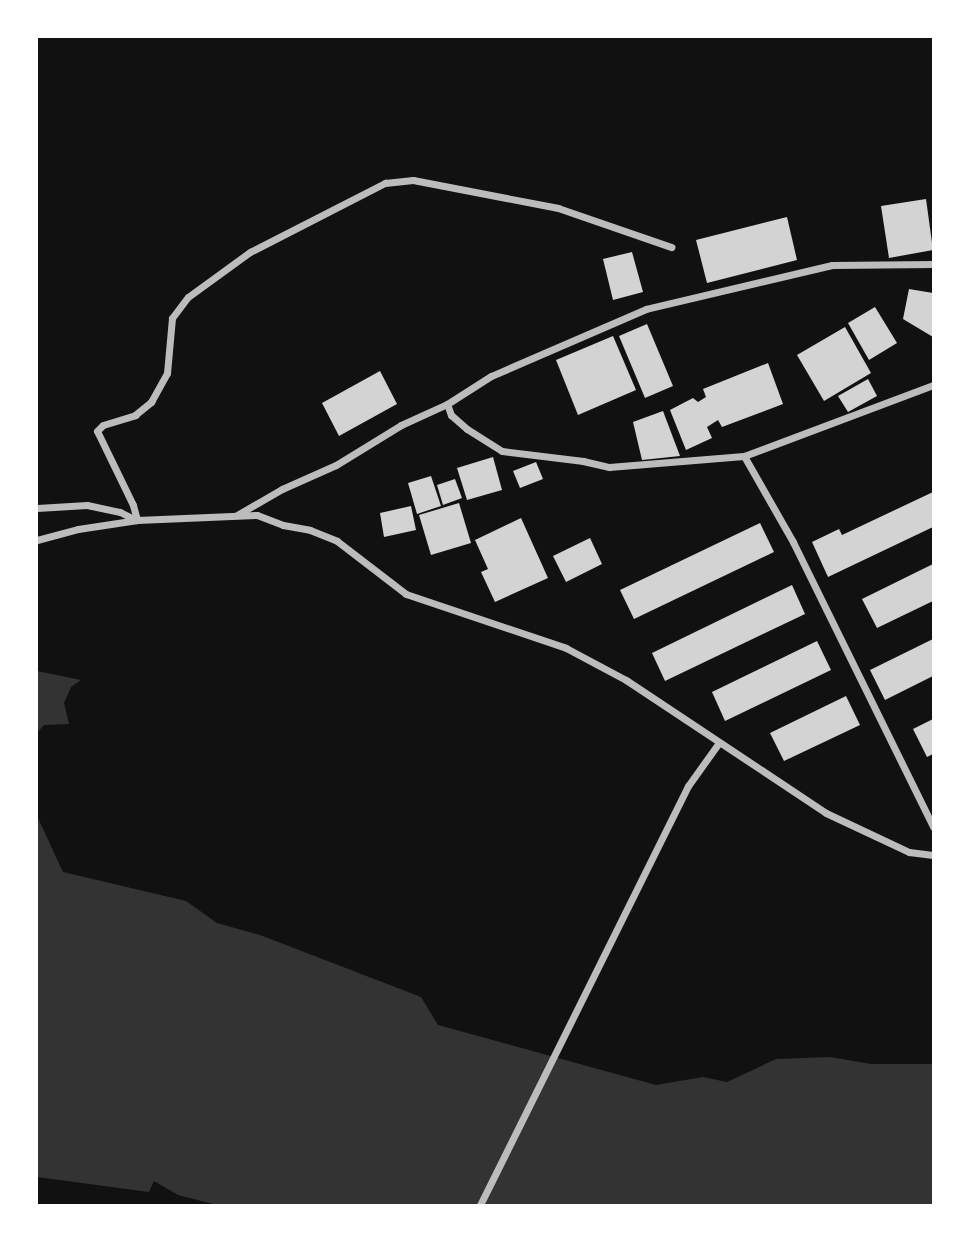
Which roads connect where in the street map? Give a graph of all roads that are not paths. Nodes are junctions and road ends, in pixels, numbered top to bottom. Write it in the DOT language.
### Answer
graph roads {
  1 [pos="671,247"];
  2 [pos="933,264"];
  3 [pos="933,385"];
  4 [pos="447,404"];
  5 [pos="744,456"];
  6 [pos="37,508"];
  7 [pos="236,516"];
  8 [pos="137,520"];
  9 [pos="37,540"];
  10 [pos="718,744"];
  11 [pos="933,827"];
  12 [pos="933,846"];
  13 [pos="932,855"];
  14 [pos="480,1205"];
  1 -- 8 [label="street"];
  2 -- 4 [label="street"];
  3 -- 5 [label="street"];
  4 -- 5 [label="street"];
  4 -- 7 [label="street"];
  5 -- 11 [label="street"];
  6 -- 8 [label="street"];
  7 -- 8 [label="street"];
  7 -- 10 [label="street"];
  8 -- 9 [label="street"];
  10 -- 13 [label="street"];
  10 -- 14 [label="street"];
  12 -- 13 [label="street"];
}
